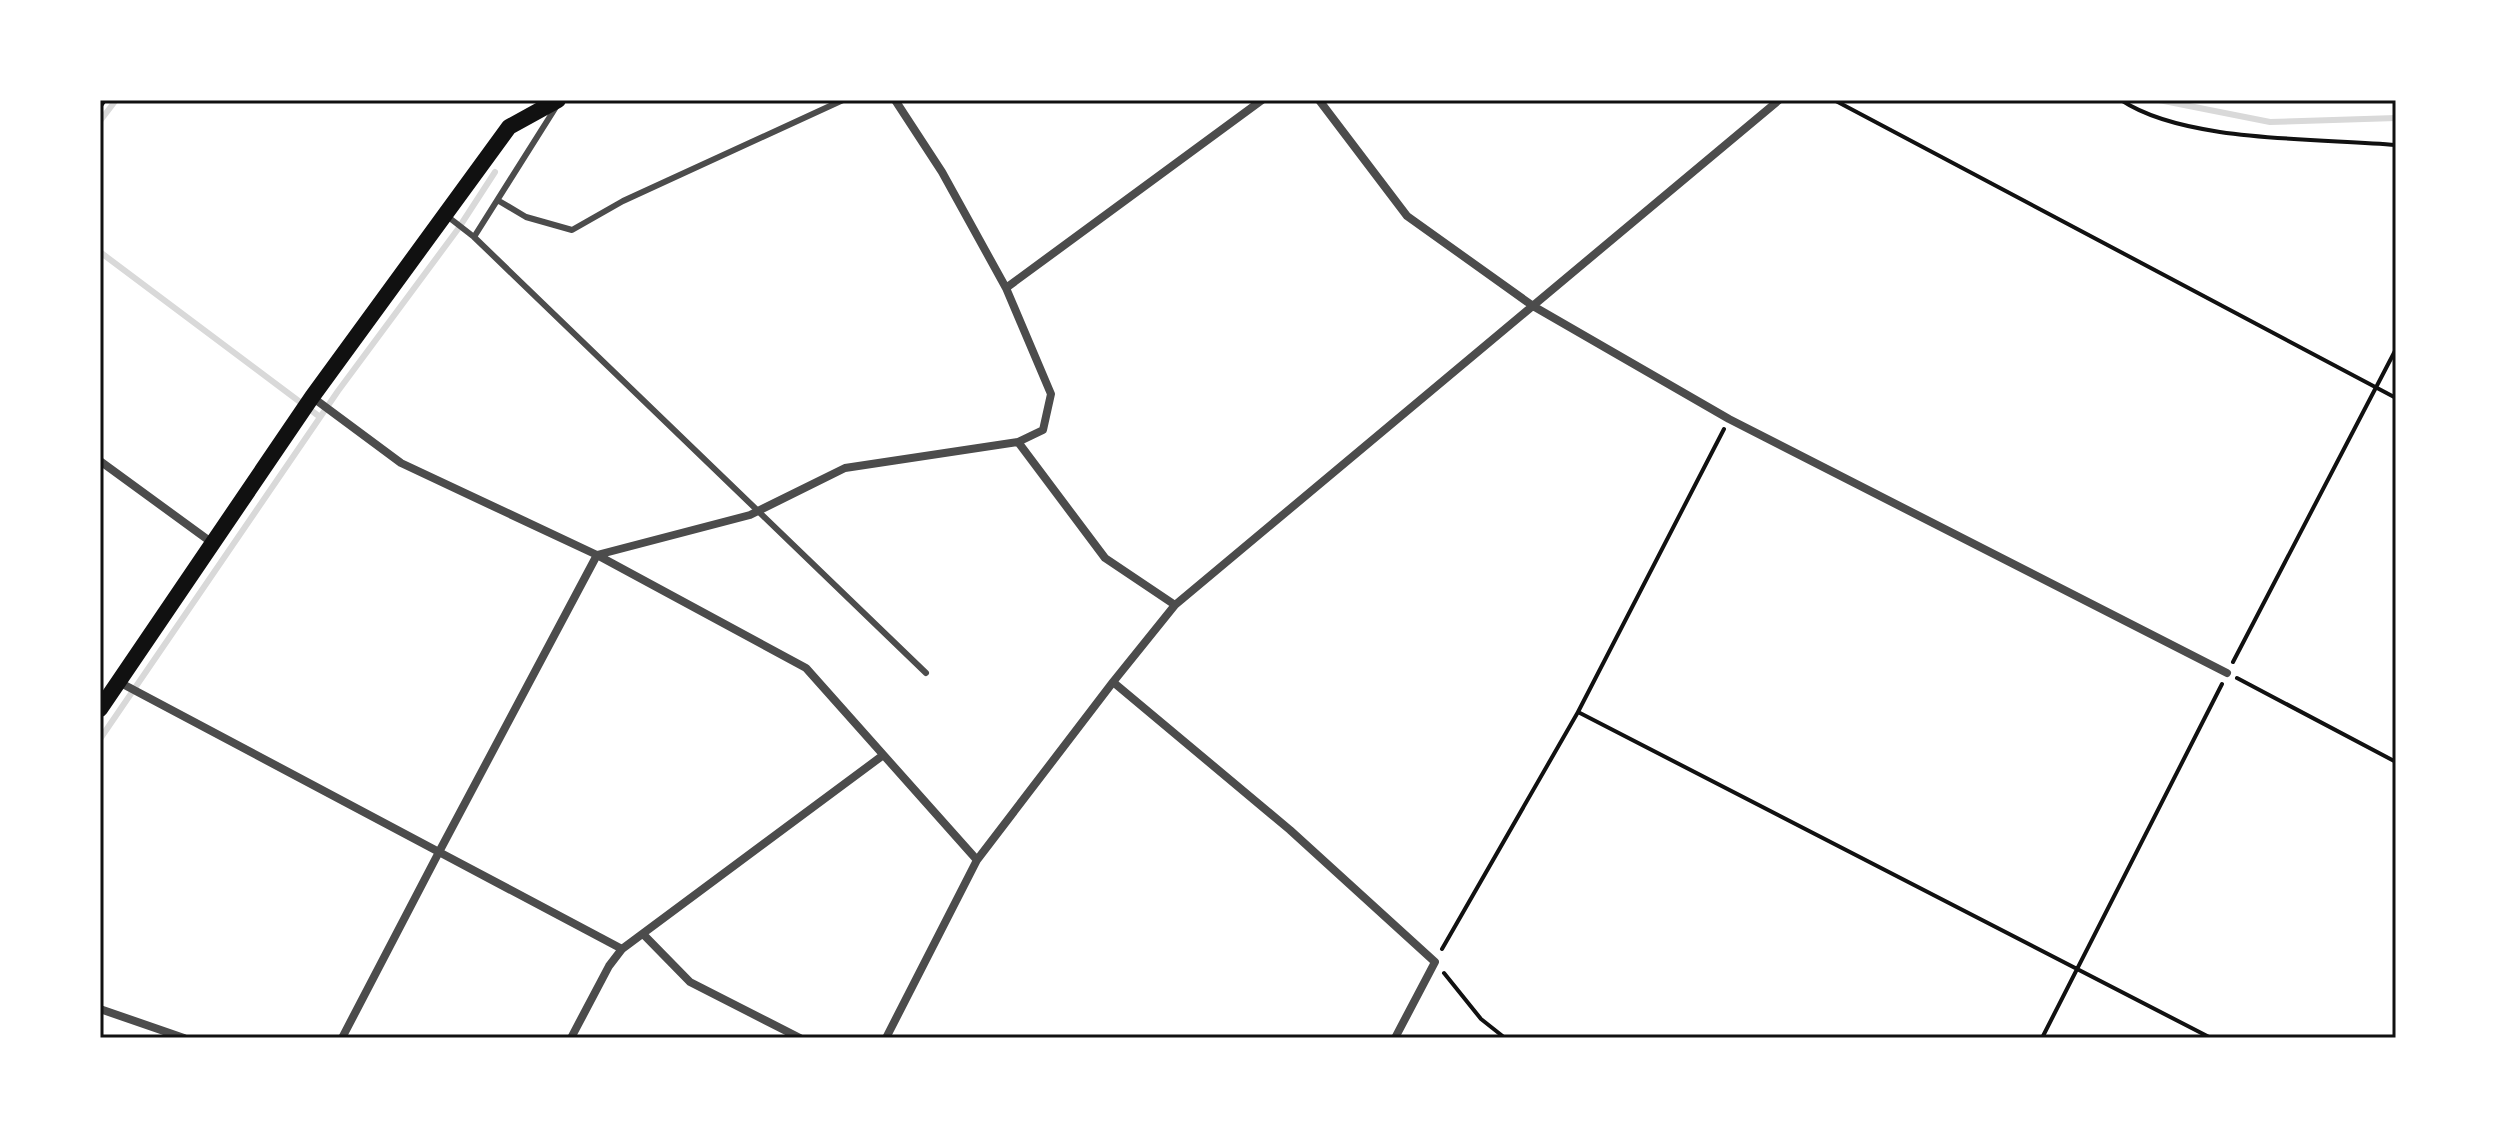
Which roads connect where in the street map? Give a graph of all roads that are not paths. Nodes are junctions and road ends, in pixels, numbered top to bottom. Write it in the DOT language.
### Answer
graph roads {
  1 [pos="559,100"];
  2 [pos="843,100"];
  3 [pos="895,100"];
  4 [pos="1262,100"];
  5 [pos="1319,100"];
  6 [pos="1779,100"];
  7 [pos="499,201"];
  8 [pos="448,216"];
  9 [pos="472,236"];
  10 [pos="1006,288"];
  11 [pos="1533,306"];
  12 [pos="316,398"];
  13 [pos="1018,442"];
  14 [pos="100,461"];
  15 [pos="755,512"];
  16 [pos="211,542"];
  17 [pos="597,555"];
  18 [pos="1175,605"];
  19 [pos="926,673"];
  20 [pos="2227,673"];
  21 [pos="1113,682"];
  22 [pos="120,683"];
  23 [pos="100,709"];
  24 [pos="882,756"];
  25 [pos="439,852"];
  26 [pos="977,860"];
  27 [pos="643,934"];
  28 [pos="622,949"];
  29 [pos="100,1009"];
  30 [pos="184,1038"];
  31 [pos="342,1038"];
  32 [pos="571,1038"];
  33 [pos="800,1038"];
  34 [pos="886,1038"];
  35 [pos="1395,1038"];
  1 -- 7 [label="lane"];
  1 -- 8 [label="main road"];
  2 -- 7 [label="lane"];
  3 -- 10 [label="street"];
  4 -- 10 [label="street"];
  5 -- 11 [label="street"];
  6 -- 11 [label="street"];
  7 -- 9 [label="lane"];
  8 -- 9 [label="lane"];
  8 -- 12 [label="main road"];
  9 -- 15 [label="lane"];
  10 -- 13 [label="street"];
  11 -- 18 [label="street"];
  11 -- 20 [label="street"];
  12 -- 16 [label="main road"];
  12 -- 17 [label="street"];
  13 -- 15 [label="street"];
  13 -- 18 [label="street"];
  14 -- 16 [label="street"];
  15 -- 17 [label="street"];
  15 -- 19 [label="lane"];
  16 -- 22 [label="main road"];
  17 -- 24 [label="street"];
  17 -- 25 [label="street"];
  18 -- 21 [label="street"];
  21 -- 26 [label="street"];
  21 -- 35 [label="street"];
  22 -- 23 [label="main road"];
  22 -- 25 [label="street"];
  24 -- 26 [label="street"];
  24 -- 27 [label="street"];
  25 -- 28 [label="street"];
  25 -- 31 [label="street"];
  26 -- 34 [label="street"];
  27 -- 28 [label="street"];
  27 -- 33 [label="street"];
  28 -- 32 [label="street"];
  29 -- 30 [label="street"];
}
